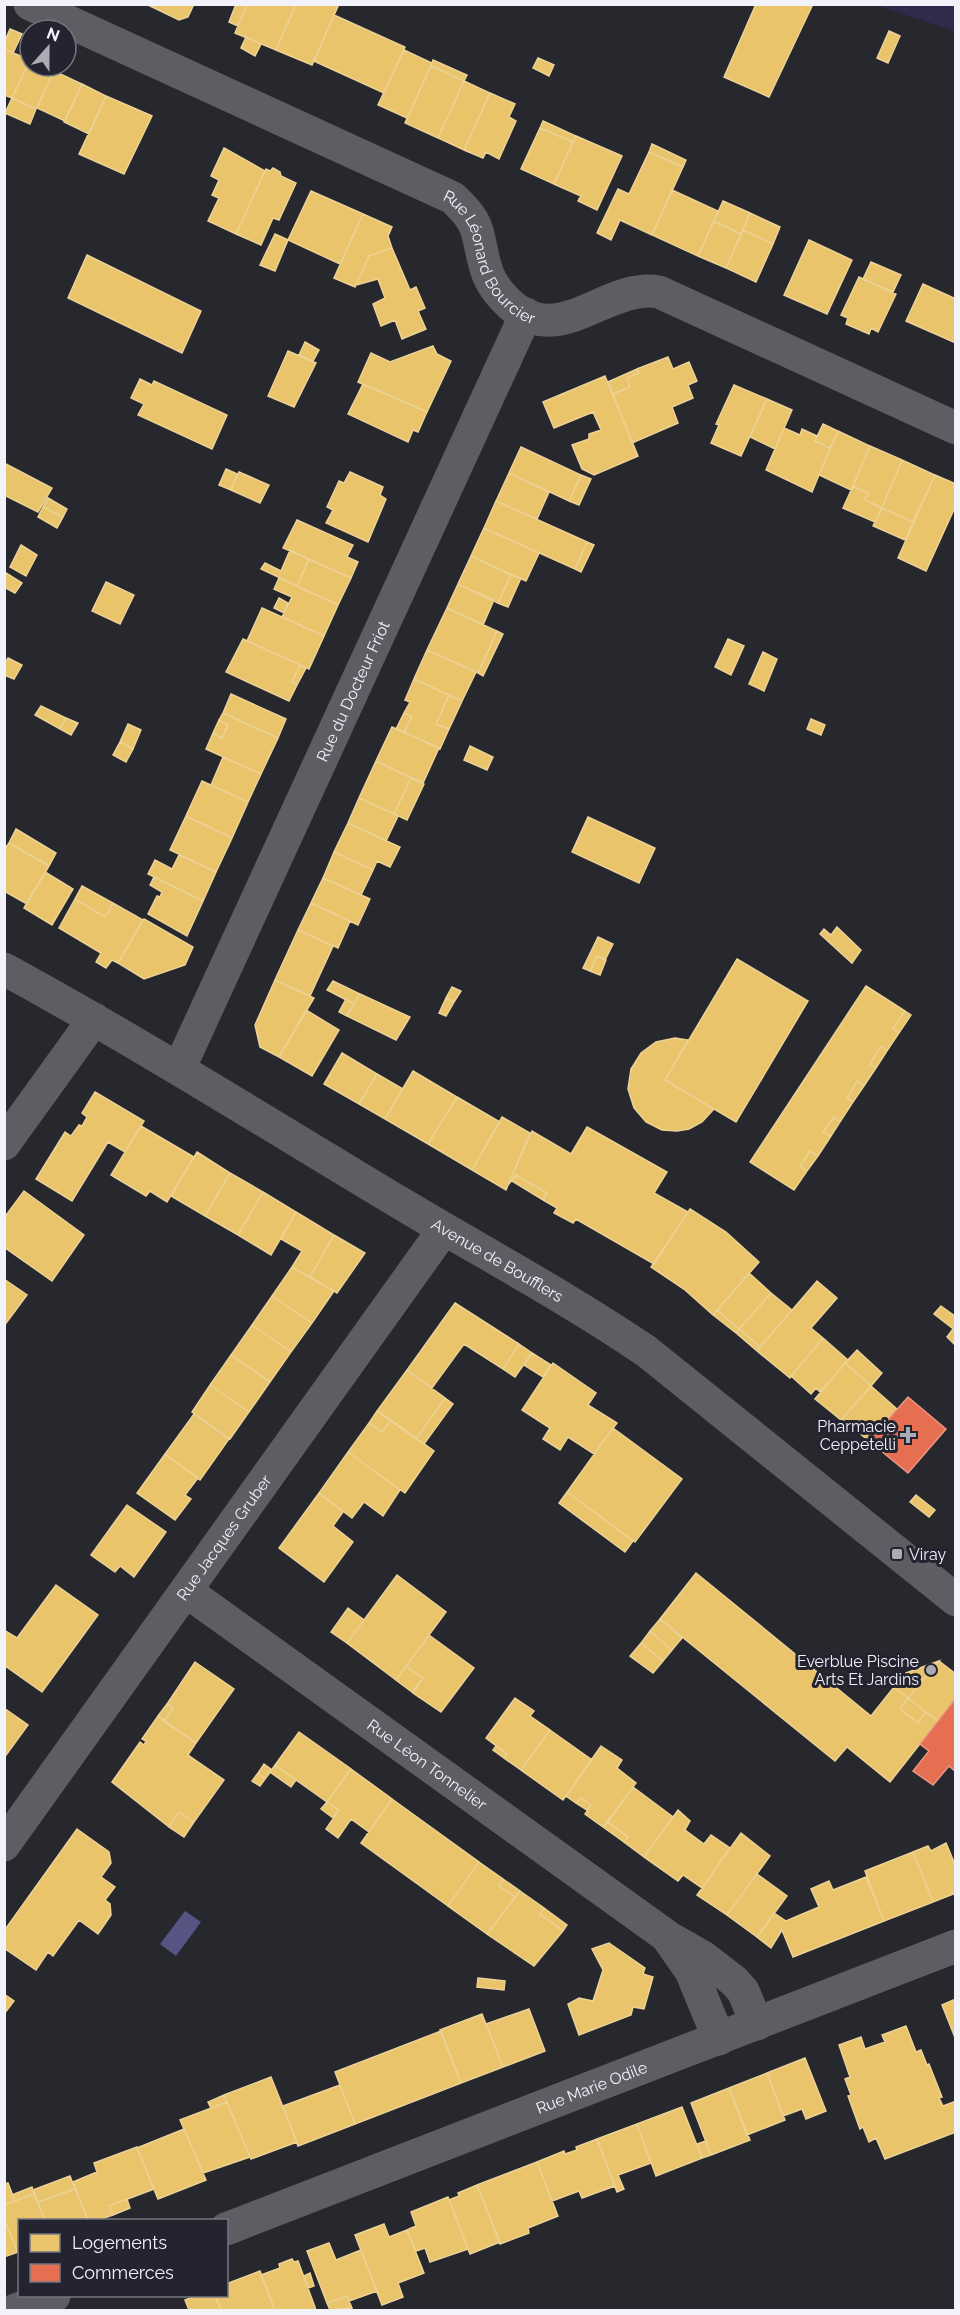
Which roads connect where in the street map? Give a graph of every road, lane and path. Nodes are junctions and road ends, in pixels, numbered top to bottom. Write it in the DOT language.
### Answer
graph roads {
  1 [pos="30,4"];
  2 [pos="526,314"];
  3 [pos="956,428"];
  4 [pos="4,969"];
  5 [pos="94,1019"];
  6 [pos="179,1069"];
  7 [pos="5,1142"];
  8 [pos="444,1229"];
  9 [pos="186,1591"];
  10 [pos="956,1600"];
  11 [pos="4,1845"];
  12 [pos="668,1936"];
  13 [pos="956,1946"];
  14 [pos="757,2024"];
  15 [pos="718,2039"];
  16 [pos="228,2228"];
  17 [pos="49,2297"];
  18 [pos="15,2310"];
  1 -- 2 [label="street, Rue Léonard Bourcier"];
  2 -- 3 [label="street, Rue Léonard Bourcier"];
  2 -- 6 [label="street, Rue du Docteur Friot"];
  4 -- 5 [label="street, Avenue de Boufflers"];
  5 -- 6 [label="street, Avenue de Boufflers"];
  5 -- 7 [label="street"];
  6 -- 8 [label="street, Avenue de Boufflers"];
  8 -- 9 [label="street, Rue Jacques Gruber"];
  8 -- 10 [label="street, Avenue de Boufflers"];
  9 -- 11 [label="street, Rue Jacques Gruber"];
  9 -- 12 [label="street, Rue Léon Tonnelier"];
  12 -- 14 [label="street, Rue Léon Tonnelier"];
  12 -- 15 [label="street, Rue Léon Tonnelier"];
  13 -- 14 [label="street, Rue Marie Odile"];
  14 -- 15 [label="street, Rue Marie Odile"];
  15 -- 16 [label="street, Rue Marie Odile"];
  17 -- 18 [label="street"];
}
